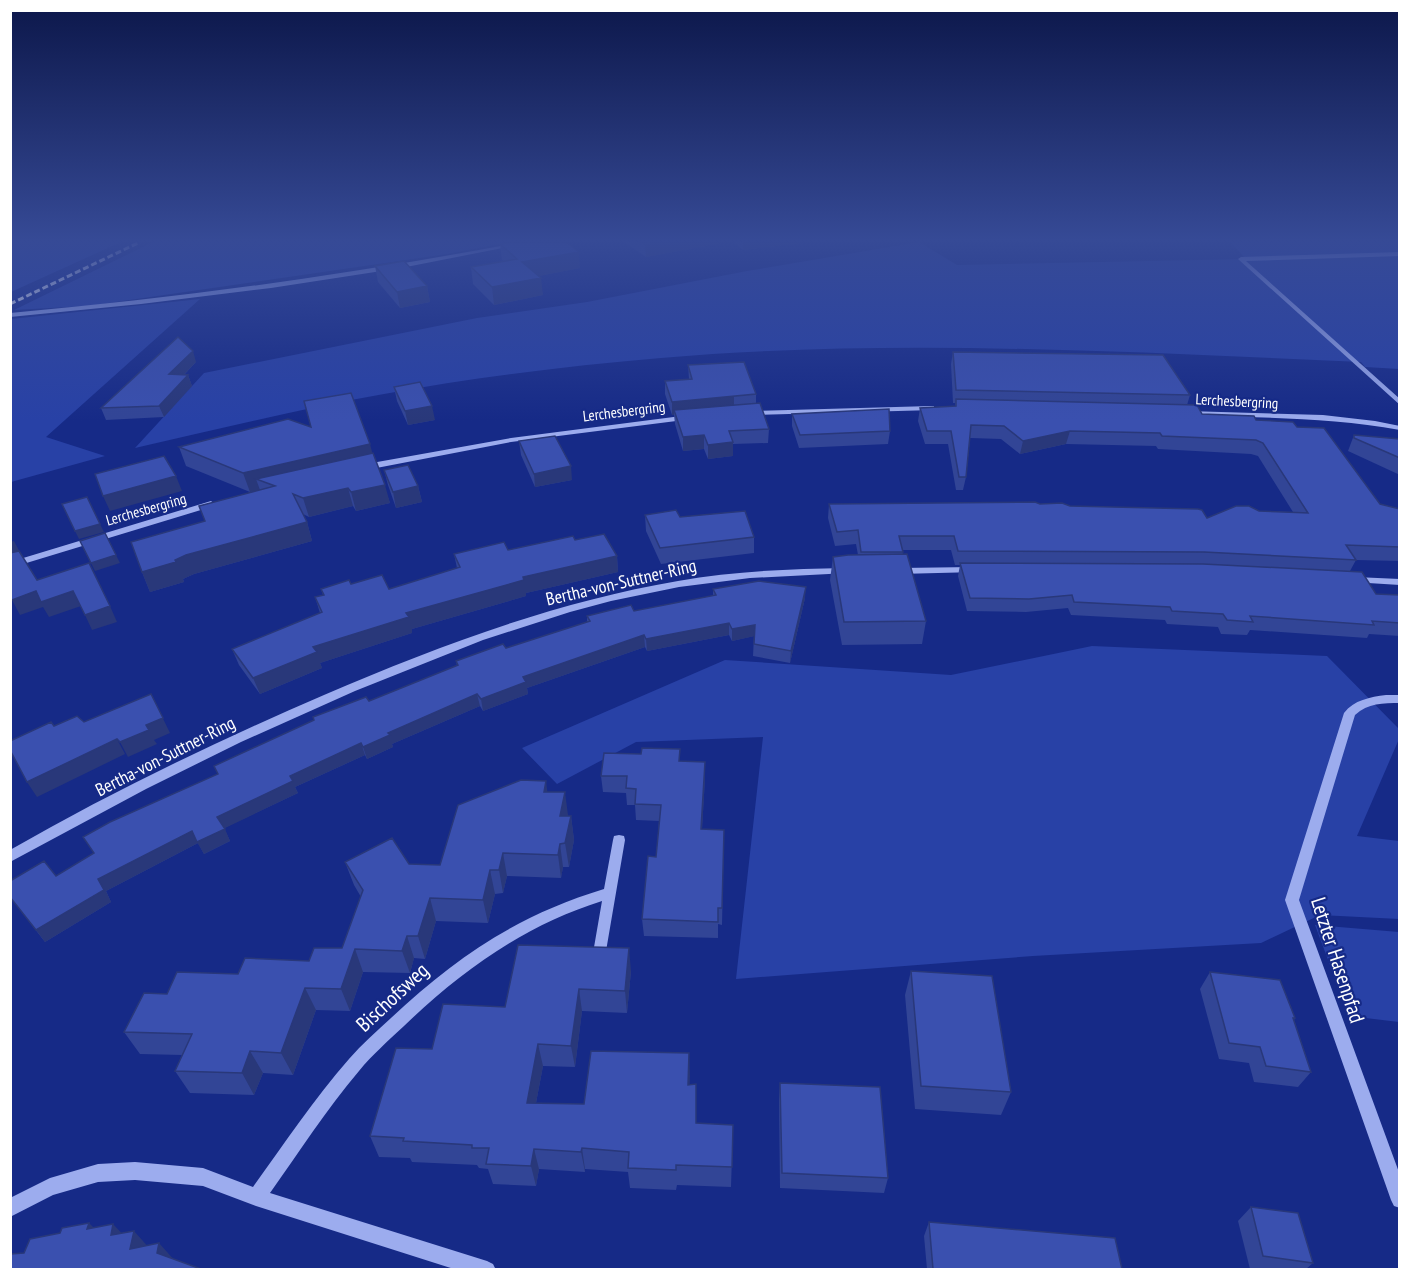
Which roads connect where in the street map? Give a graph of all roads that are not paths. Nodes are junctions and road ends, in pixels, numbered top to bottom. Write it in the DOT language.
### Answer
graph roads {
  1 [pos="145,302"];
  2 [pos="1288,302"];
  3 [pos="10,315"];
  4 [pos="1400,403"];
  5 [pos="944,408"];
  6 [pos="1181,412"];
  7 [pos="734,414"];
  8 [pos="700,416"];
  9 [pos="1400,428"];
  10 [pos="353,470"];
  11 [pos="215,503"];
  12 [pos="10,565"];
  13 [pos="986,570"];
  14 [pos="855,571"];
  15 [pos="891,571"];
  16 [pos="1340,579"];
  17 [pos="1400,582"];
  18 [pos="1400,699"];
  19 [pos="619,840"];
  20 [pos="10,857"];
  21 [pos="610,893"];
  22 [pos="600,953"];
  23 [pos="256,1197"];
  24 [pos="1400,1200"];
  25 [pos="10,1208"];
  26 [pos="487,1269"];
  1 -- 3 [label="street"];
  2 -- 4 [label="street"];
  5 -- 7 [label="street"];
  6 -- 9 [label="street, Lerchesbergring"];
  8 -- 10 [label="street, Lerchesbergring"];
  11 -- 12 [label="street, Lerchesbergring"];
  13 -- 15 [label="street"];
  14 -- 20 [label="street, Bertha-von-Suttner-Ring"];
  16 -- 17 [label="street"];
  18 -- 24 [label="street, Letzter Hasenpfad"];
  19 -- 21 [label="street"];
  21 -- 22 [label="street"];
  21 -- 23 [label="street, Bischofsweg"];
  23 -- 25 [label="street"];
  23 -- 26 [label="street"];
}
